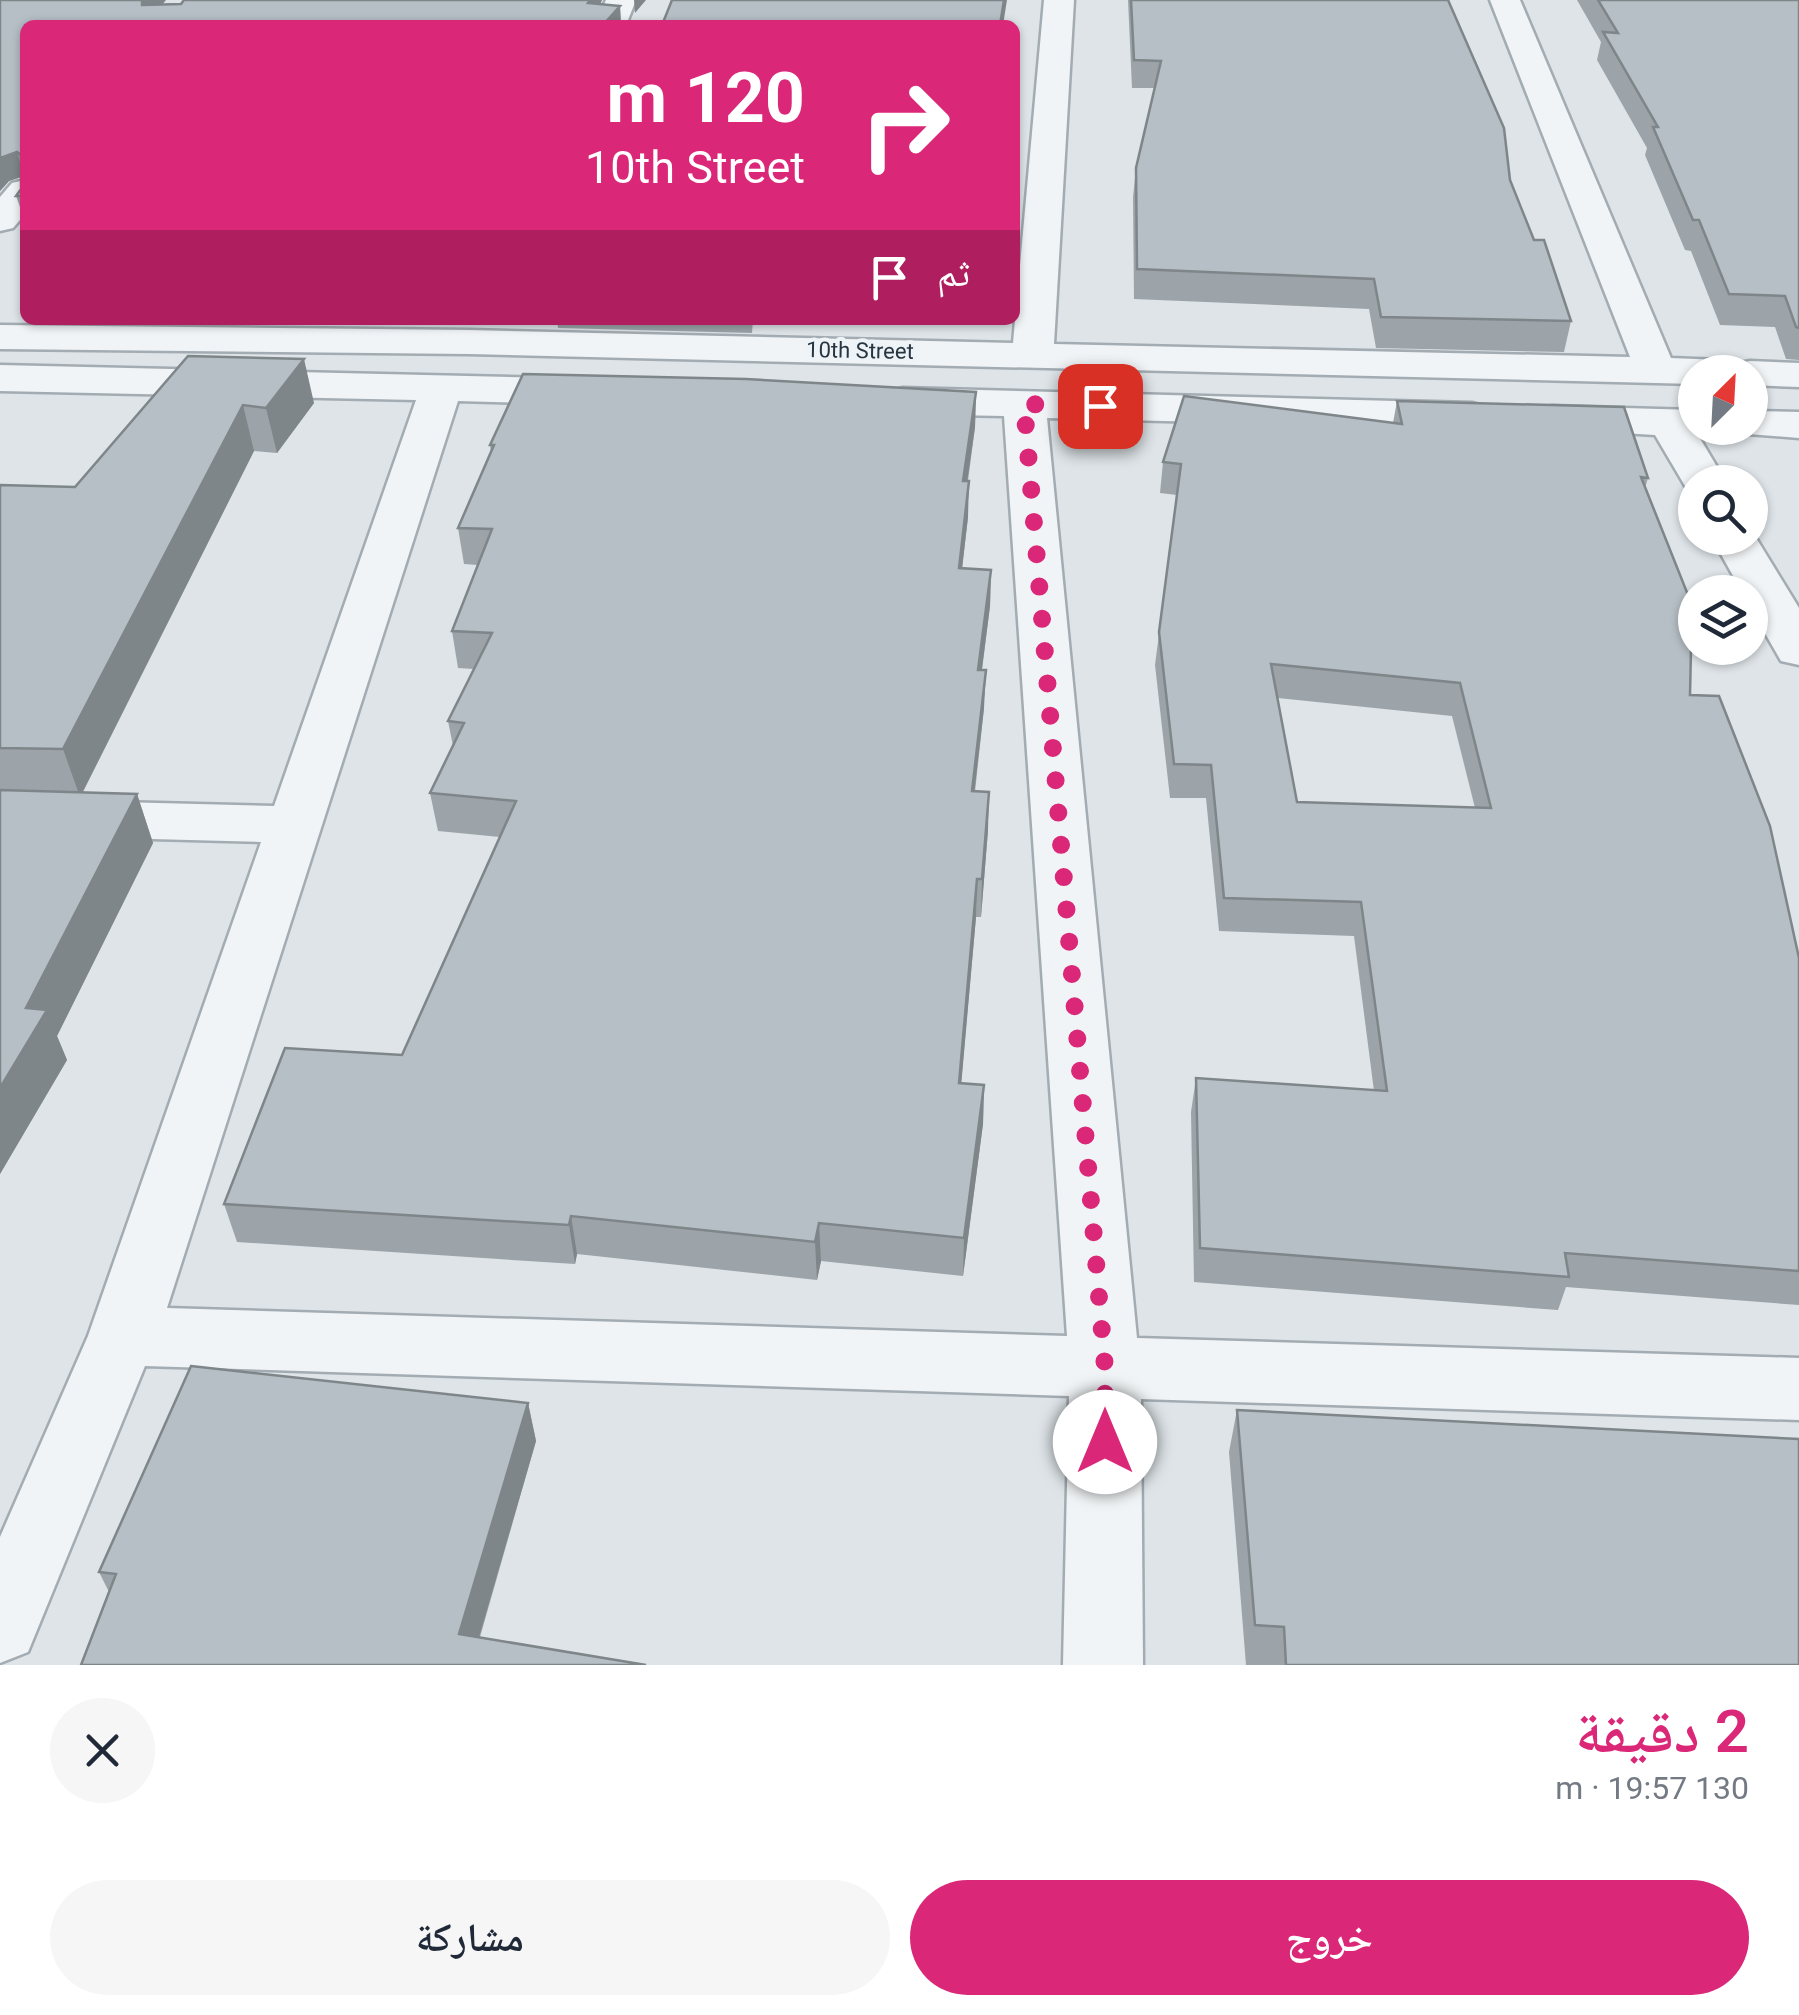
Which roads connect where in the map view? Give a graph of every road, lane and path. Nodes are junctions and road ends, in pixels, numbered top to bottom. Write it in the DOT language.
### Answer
graph roads {
  1 [pos="1059,0"];
  2 [pos="1505,0"];
  3 [pos="20,197"];
  4 [pos="0,220"];
  5 [pos="0,337"];
  6 [pos="463,350"];
  7 [pos="1656,371"];
  8 [pos="1678,371"];
  9 [pos="1768,374"];
  10 [pos="1799,375"];
  11 [pos="0,378"];
  12 [pos="1028,379"];
  13 [pos="636,394"];
  14 [pos="869,400"];
  15 [pos="1678,422"];
  16 [pos="1768,424"];
  17 [pos="1799,425"];
  18 [pos="1745,555"];
  19 [pos="1799,650"];
  20 [pos="0,817"];
  21 [pos="295,825"];
  22 [pos="123,1336"];
  23 [pos="1105,1368"];
  24 [pos="1799,1390"];
  25 [pos="0,1626"];
  26 [pos="1103,1665"];
  1 -- 12 [label="street"];
  2 -- 7 [label="street"];
  3 -- 4 [label="street"];
  5 -- 6 [label="street, 10th Street"];
  6 -- 11 [label="street, 10th Street"];
  6 -- 12 [label="street, 10th Street"];
  6 -- 13 [label="street, 10th Street"];
  6 -- 21 [label="street"];
  7 -- 8 [label="street, 10th Street"];
  7 -- 12 [label="street, 10th Street"];
  9 -- 10 [label="street"];
  12 -- 14 [label="street, 10th Street"];
  12 -- 15 [label="street, 10th Street"];
  12 -- 23 [label="street"];
  16 -- 17 [label="street"];
  18 -- 19 [label="street"];
  20 -- 21 [label="street"];
  21 -- 22 [label="street"];
  22 -- 23 [label="street"];
  22 -- 25 [label="street"];
  23 -- 24 [label="street"];
  23 -- 26 [label="street"];
}
